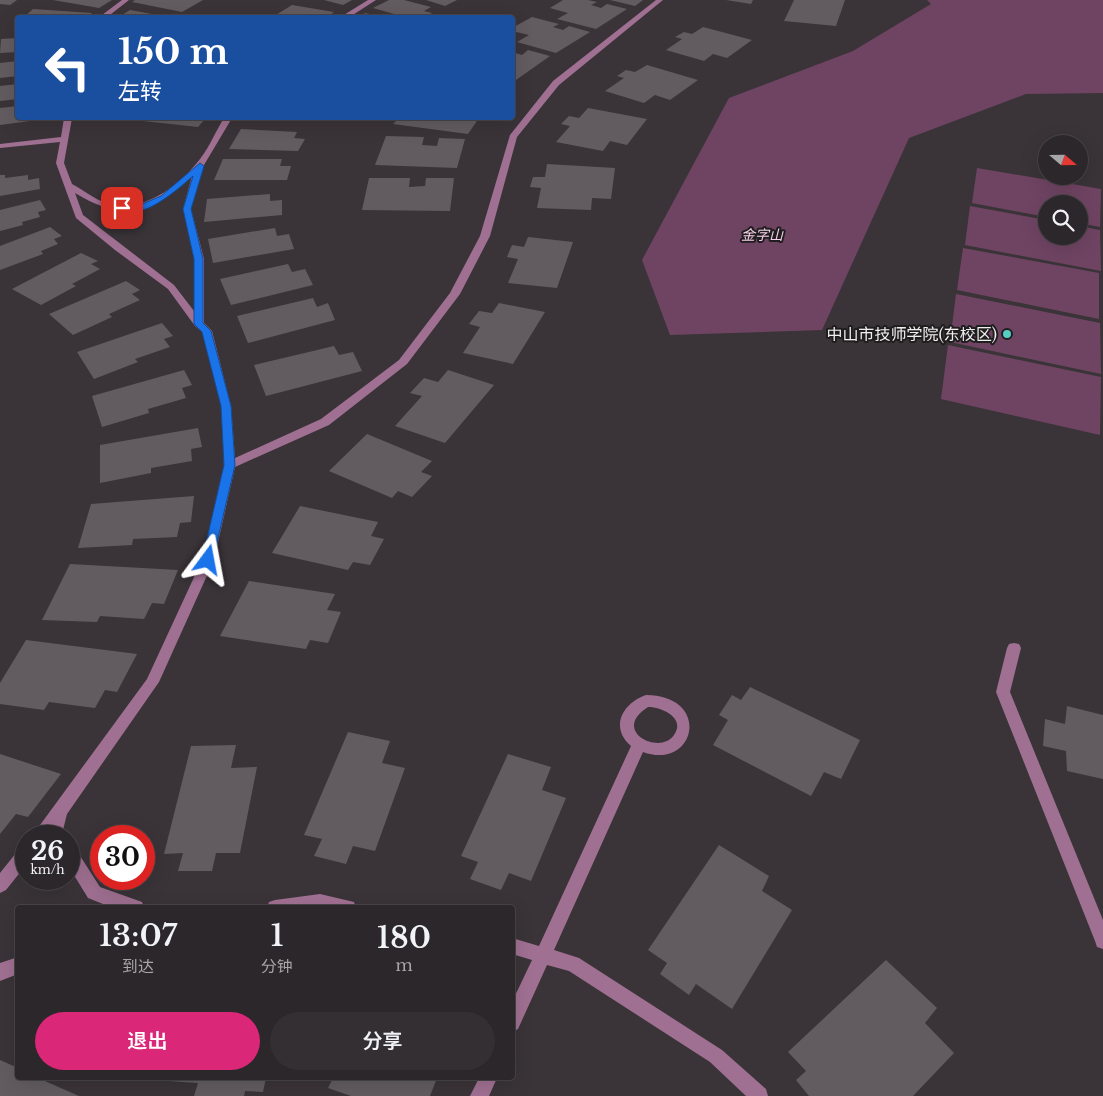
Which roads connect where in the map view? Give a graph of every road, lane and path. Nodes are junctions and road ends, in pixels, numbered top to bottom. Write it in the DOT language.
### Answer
graph roads {
  1 [pos="126,0"];
  2 [pos="373,0"];
  3 [pos="660,0"];
  4 [pos="105,15"];
  5 [pos="347,15"];
  6 [pos="68,120"];
  7 [pos="227,120"];
  8 [pos="64,140"];
  9 [pos="0,146"];
  10 [pos="200,166"];
  11 [pos="68,185"];
  12 [pos="199,324"];
  13 [pos="230,465"];
  14 [pos="1014,648"];
  15 [pos="640,745"];
  16 [pos="60,812"];
  17 [pos="49,825"];
  18 [pos="57,825"];
  19 [pos="15,867"];
  20 [pos="80,871"];
  21 [pos="0,885"];
  22 [pos="128,905"];
  23 [pos="298,905"];
  24 [pos="334,905"];
  25 [pos="1103,941"];
  26 [pos="515,947"];
  27 [pos="543,955"];
  28 [pos="15,966"];
  29 [pos="0,972"];
  30 [pos="515,1016"];
  31 [pos="487,1080"];
  32 [pos="479,1096"];
  33 [pos="759,1096"];
  1 -- 4 [label="street"];
  2 -- 5 [label="street"];
  3 -- 13 [label="street"];
  6 -- 8 [label="street"];
  7 -- 10 [label="street"];
  8 -- 9 [label="street"];
  8 -- 11 [label="street"];
  10 -- 11 [label="street"];
  10 -- 12 [label="street"];
  11 -- 12 [label="street"];
  12 -- 13 [label="street"];
  13 -- 16 [label="street"];
  14 -- 25 [label="street"];
  15 -- 27 [label="street"];
  16 -- 17 [label="street"];
  16 -- 18 [label="street"];
  19 -- 21 [label="street"];
  20 -- 22 [label="street"];
  23 -- 24 [label="street"];
  26 -- 27 [label="street"];
  27 -- 30 [label="street"];
  27 -- 33 [label="street"];
  28 -- 29 [label="street"];
  31 -- 32 [label="street"];
}
